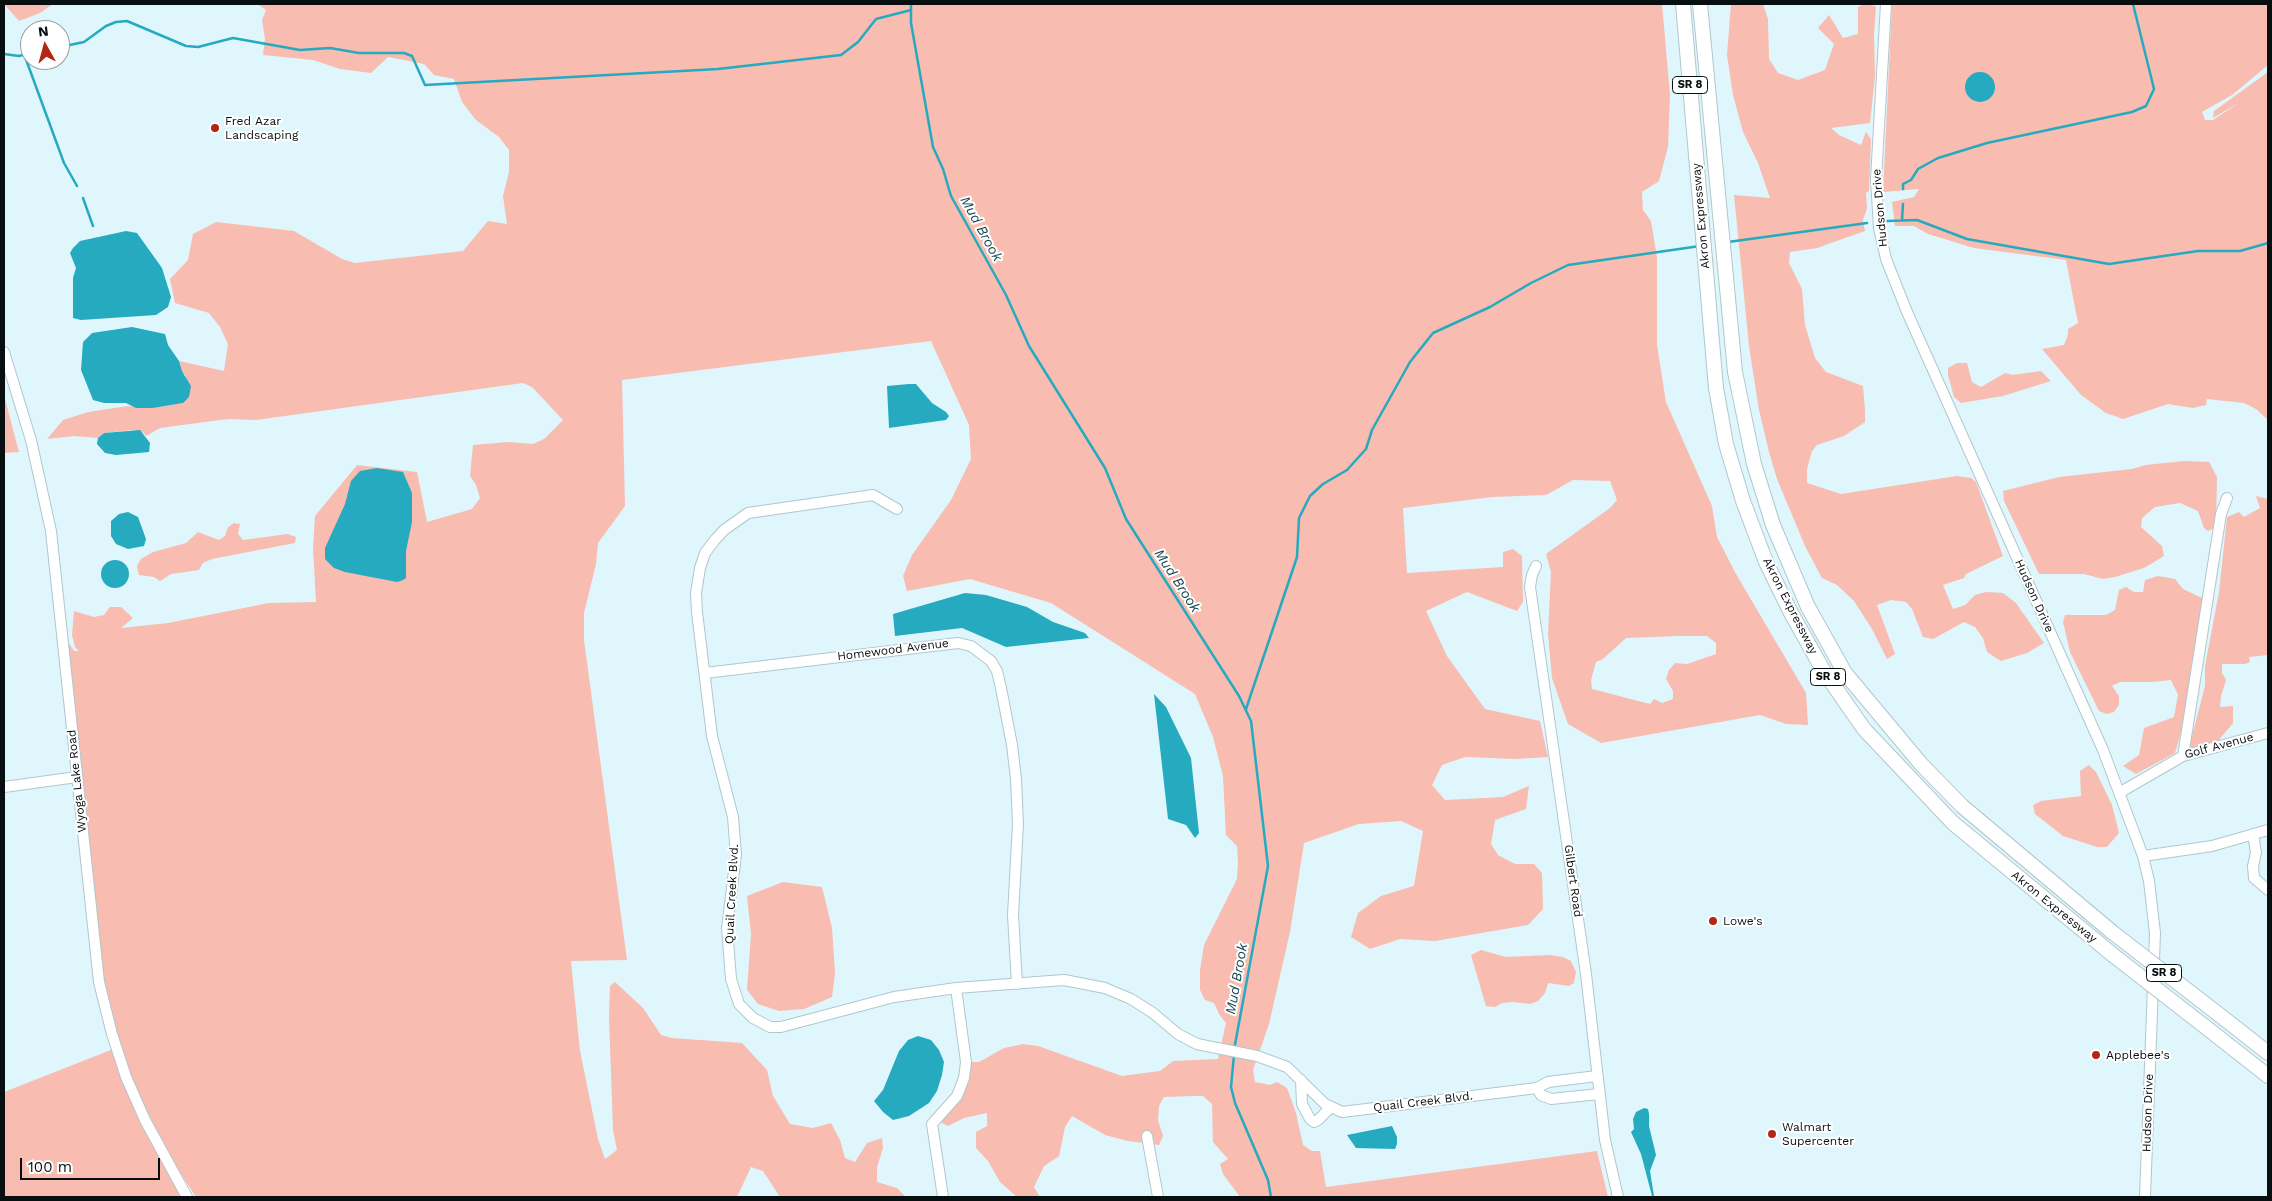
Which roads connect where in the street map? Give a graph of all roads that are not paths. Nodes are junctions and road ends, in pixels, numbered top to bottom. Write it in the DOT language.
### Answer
graph roads {
  1 [pos="1683,4"];
  2 [pos="1700,4"];
  3 [pos="1886,4"];
  4 [pos="4,352"];
  5 [pos="2226,498"];
  6 [pos="897,509"];
  7 [pos="1536,566"];
  8 [pos="705,673"];
  9 [pos="2268,733"];
  10 [pos="2183,756"];
  11 [pos="77,777"];
  12 [pos="4,787"];
  13 [pos="2120,793"];
  14 [pos="2268,830"];
  15 [pos="2252,834"];
  16 [pos="2143,856"];
  17 [pos="2268,890"];
  18 [pos="1016,984"];
  19 [pos="956,988"];
  20 [pos="2268,1053"];
  21 [pos="1597,1076"];
  22 [pos="2268,1076"];
  23 [pos="1301,1080"];
  24 [pos="1538,1088"];
  25 [pos="1599,1094"];
  26 [pos="1331,1107"];
  27 [pos="1147,1136"];
  28 [pos="186,1197"];
  29 [pos="942,1197"];
  30 [pos="1158,1197"];
  31 [pos="1618,1197"];
  32 [pos="2145,1197"];
  1 -- 22 [label="highway, Akron Expressway / SR 8, bridge"];
  2 -- 20 [label="highway, Akron Expressway / SR 8, bridge"];
  3 -- 13 [label="street, Hudson Drive"];
  4 -- 11 [label="street, Wyoga Lake Road"];
  5 -- 10 [label="street"];
  6 -- 8 [label="street, Quail Creek Blvd."];
  7 -- 21 [label="street, Gilbert Road"];
  8 -- 18 [label="street, Homewood Avenue"];
  8 -- 19 [label="street, Quail Creek Blvd."];
  9 -- 10 [label="street, Golf Avenue"];
  10 -- 13 [label="street, Golf Avenue"];
  11 -- 12 [label="street"];
  11 -- 28 [label="street, Wyoga Lake Road"];
  13 -- 16 [label="street, Hudson Drive"];
  14 -- 15 [label="street"];
  15 -- 16 [label="street"];
  15 -- 17 [label="street"];
  16 -- 32 [label="street, Hudson Drive"];
  18 -- 19 [label="street, Quail Creek Blvd."];
  18 -- 23 [label="street, Quail Creek Blvd."];
  19 -- 29 [label="street"];
  21 -- 24 [label="street, Quail Creek Blvd."];
  21 -- 25 [label="street, Gilbert Road"];
  23 -- 26 [label="street"];
  23 -- 26 [label="street"];
  24 -- 25 [label="street"];
  24 -- 26 [label="street, Quail Creek Blvd."];
  25 -- 31 [label="street, Gilbert Road"];
  27 -- 30 [label="street"];
}
